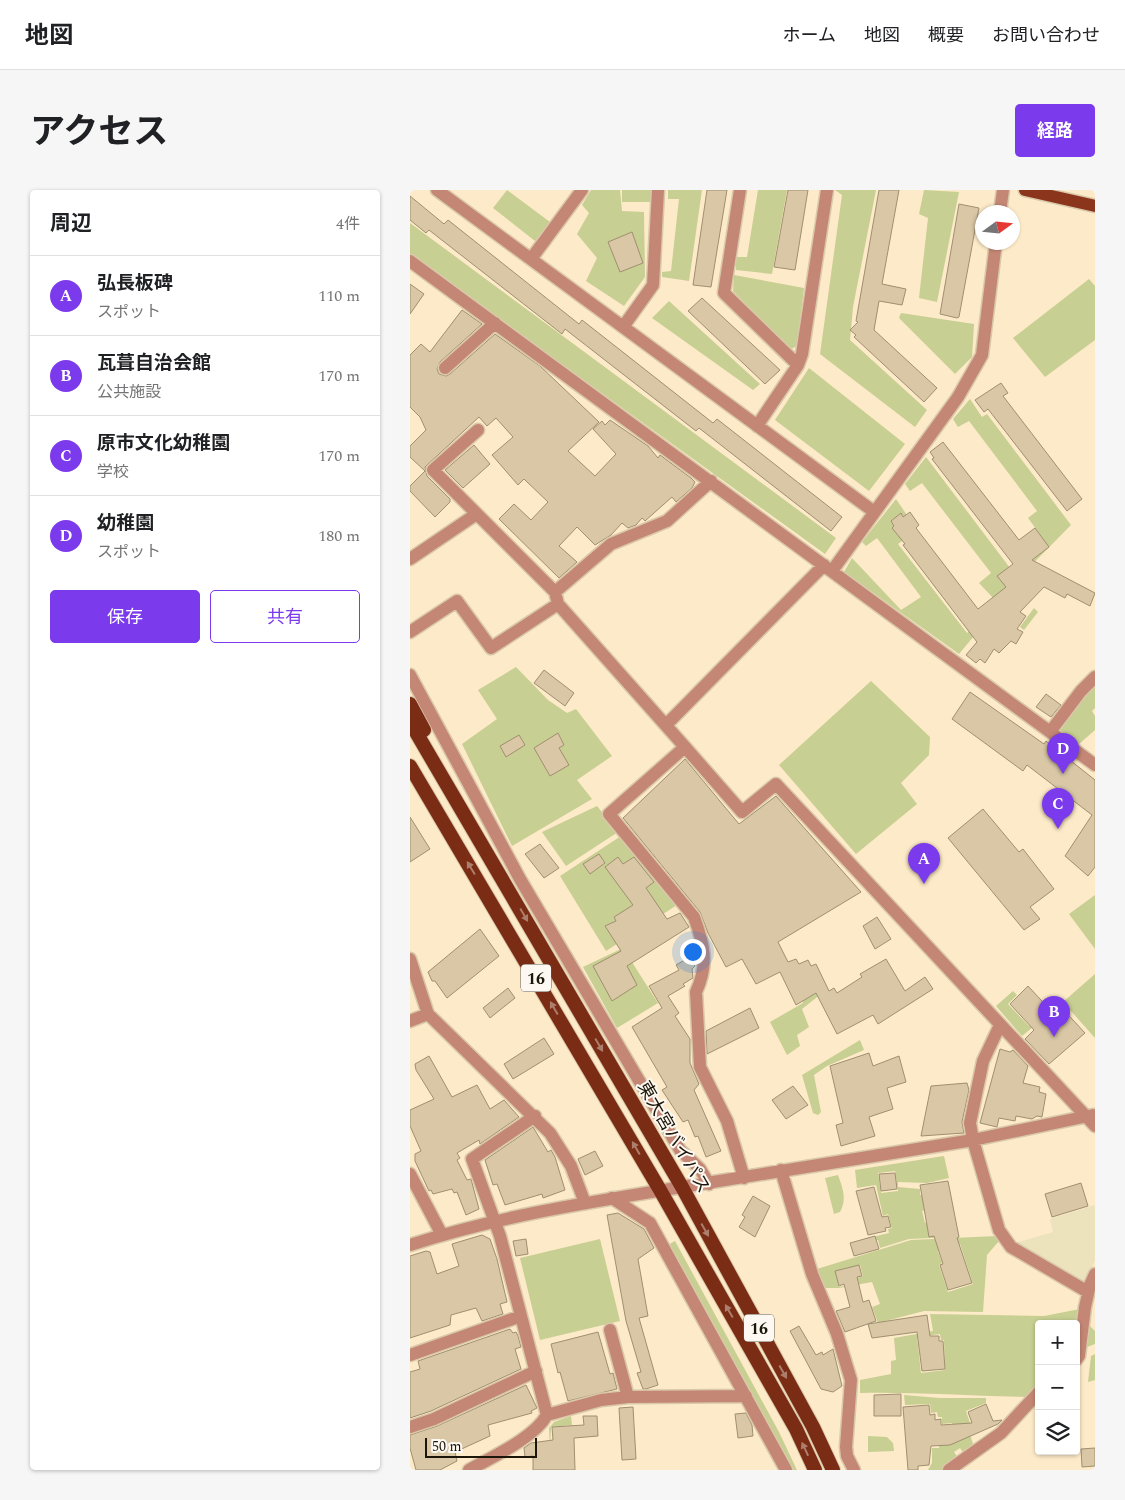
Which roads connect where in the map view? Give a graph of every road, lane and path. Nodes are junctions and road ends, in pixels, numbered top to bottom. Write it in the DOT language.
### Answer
graph roads {
  1 [pos="437,190"];
  2 [pos="582,190"];
  3 [pos="658,190"];
  4 [pos="740,190"];
  5 [pos="826,190"];
  6 [pos="1003,190"];
  7 [pos="1025,190"];
  8 [pos="1001,205"];
  9 [pos="1095,206"];
  10 [pos="995,250"];
  11 [pos="531,259"];
  12 [pos="410,261"];
  13 [pos="494,323"];
  14 [pos="623,327"];
  15 [pos="798,365"];
  16 [pos="444,368"];
  17 [pos="757,426"];
  18 [pos="478,430"];
  19 [pos="711,481"];
  20 [pos="874,511"];
  21 [pos="475,515"];
  22 [pos="410,559"];
  23 [pos="828,568"];
  24 [pos="557,598"];
  25 [pos="410,632"];
  26 [pos="410,675"];
  27 [pos="1095,677"];
  28 [pos="410,704"];
  29 [pos="410,722"];
  30 [pos="666,725"];
  31 [pos="1050,732"];
  32 [pos="685,746"];
  33 [pos="1095,765"];
  34 [pos="410,766"];
  35 [pos="410,779"];
  36 [pos="472,828"];
  37 [pos="454,838"];
  38 [pos="410,959"];
  39 [pos="428,1014"];
  40 [pos="410,1021"];
  41 [pos="1000,1025"];
  42 [pos="535,1116"];
  43 [pos="1092,1119"];
  44 [pos="973,1140"];
  45 [pos="781,1170"];
  46 [pos="410,1174"];
  47 [pos="744,1178"];
  48 [pos="709,1184"];
  49 [pos="682,1187"];
  50 [pos="660,1190"];
  51 [pos="612,1198"];
  52 [pos="584,1203"];
  53 [pos="494,1221"];
  54 [pos="442,1234"];
  55 [pos="410,1245"];
  56 [pos="1095,1274"];
  57 [pos="1088,1292"];
  58 [pos="521,1316"];
  59 [pos="610,1330"];
  60 [pos="1080,1349"];
  61 [pos="410,1355"];
  62 [pos="536,1371"];
  63 [pos="746,1396"];
  64 [pos="1035,1396"];
  65 [pos="628,1397"];
  66 [pos="547,1415"];
  67 [pos="410,1427"];
  68 [pos="469,1470"];
  69 [pos="786,1470"];
  70 [pos="815,1470"];
  71 [pos="834,1470"];
  72 [pos="854,1470"];
  73 [pos="949,1470"];
  1 -- 11 [label="street"];
  2 -- 11 [label="street"];
  3 -- 14 [label="street"];
  4 -- 15 [label="street"];
  5 -- 15 [label="street"];
  6 -- 8 [label="street"];
  7 -- 9 [label="main road"];
  10 -- 20 [label="street"];
  11 -- 14 [label="street"];
  12 -- 13 [label="street"];
  13 -- 16 [label="street"];
  13 -- 19 [label="street"];
  14 -- 17 [label="street"];
  15 -- 17 [label="street"];
  17 -- 20 [label="street"];
  18 -- 21 [label="street"];
  19 -- 23 [label="street"];
  19 -- 24 [label="street"];
  20 -- 23 [label="street"];
  21 -- 22 [label="street"];
  21 -- 24 [label="street"];
  23 -- 30 [label="street"];
  23 -- 31 [label="street"];
  24 -- 25 [label="street"];
  24 -- 30 [label="street"];
  26 -- 48 [label="street"];
  27 -- 31 [label="street"];
  28 -- 36 [label="highway, 東大宮バイパス / 16"];
  29 -- 36 [label="highway, 東大宮バイパス / 16"];
  30 -- 32 [label="street"];
  31 -- 33 [label="street"];
  32 -- 41 [label="street"];
  32 -- 47 [label="street"];
  34 -- 37 [label="highway, 16"];
  35 -- 37 [label="highway, 16"];
  36 -- 49 [label="highway, 東大宮バイパス / 16, one-way"];
  50 -- 37 [label="highway, 16, one-way"];
  38 -- 39 [label="street"];
  39 -- 40 [label="street"];
  39 -- 42 [label="street"];
  41 -- 43 [label="street"];
  41 -- 44 [label="street"];
  42 -- 52 [label="street"];
  42 -- 53 [label="street"];
  43 -- 44 [label="street"];
  44 -- 45 [label="street"];
  44 -- 57 [label="street"];
  45 -- 47 [label="street"];
  45 -- 72 [label="street"];
  46 -- 54 [label="street"];
  47 -- 48 [label="street"];
  48 -- 49 [label="street"];
  49 -- 50 [label="street"];
  49 -- 71 [label="highway, 東大宮バイパス / 16, one-way"];
  50 -- 51 [label="street"];
  70 -- 50 [label="highway, 16, one-way"];
  51 -- 52 [label="street"];
  51 -- 63 [label="street"];
  52 -- 53 [label="street"];
  53 -- 54 [label="street"];
  53 -- 58 [label="street"];
  54 -- 55 [label="street"];
  56 -- 57 [label="street"];
  57 -- 60 [label="street"];
  58 -- 61 [label="street"];
  58 -- 62 [label="street"];
  59 -- 65 [label="street"];
  62 -- 66 [label="street"];
  62 -- 67 [label="street"];
  63 -- 65 [label="street"];
  63 -- 69 [label="street"];
  64 -- 73 [label="street"];
  65 -- 66 [label="street"];
  66 -- 68 [label="street"];
}
